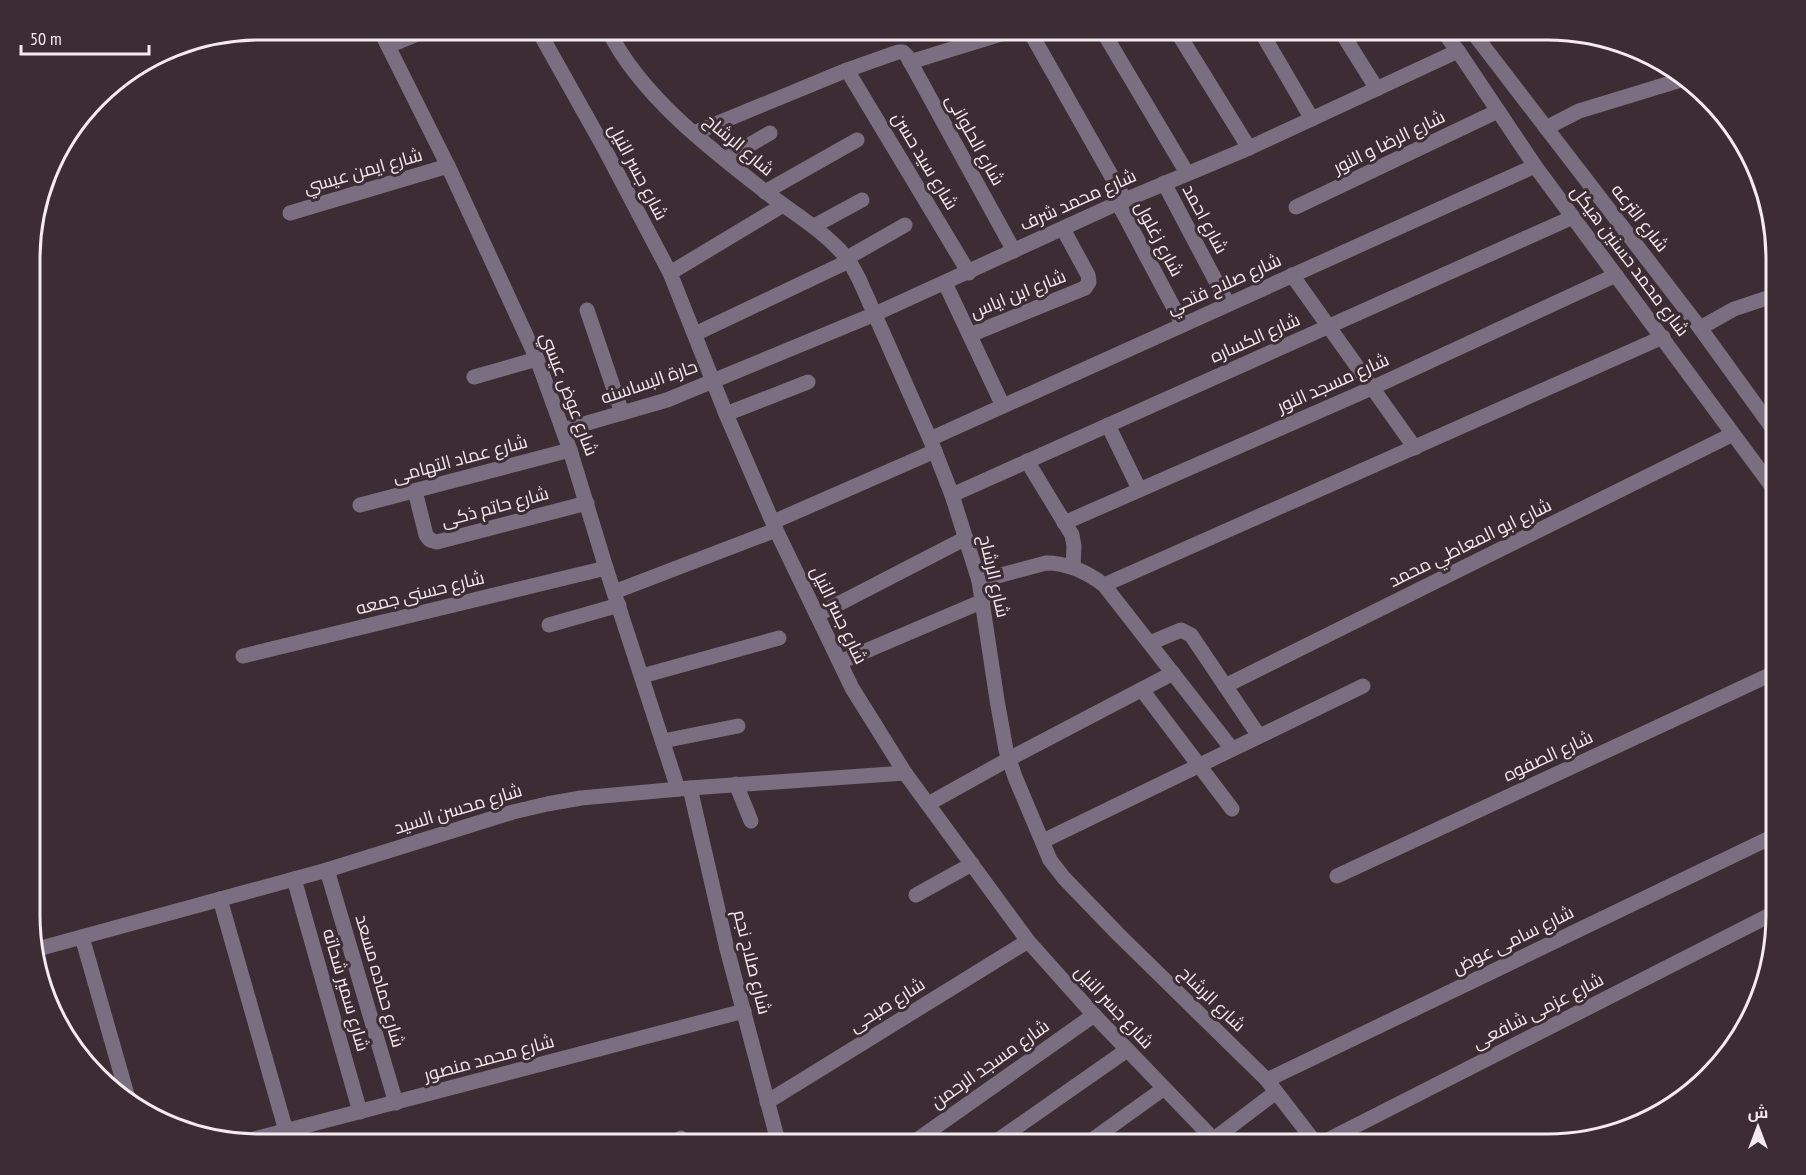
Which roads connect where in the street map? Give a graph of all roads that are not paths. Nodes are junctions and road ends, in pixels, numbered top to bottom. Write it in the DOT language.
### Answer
graph roads {
  1 [pos="385,40"];
  2 [pos="403,40"];
  3 [pos="544,40"];
  4 [pos="613,40"];
  5 [pos="982,40"];
  6 [pos="1034,40"];
  7 [pos="1108,40"];
  8 [pos="1182,40"];
  9 [pos="1266,40"];
  10 [pos="1346,40"];
  11 [pos="1450,40"];
  12 [pos="1479,40"];
  13 [pos="388,46"];
  14 [pos="1458,51"];
  15 [pos="910,62"];
  16 [pos="847,70"];
  17 [pos="1675,82"];
  18 [pos="1377,89"];
  19 [pos="1498,111"];
  20 [pos="1312,118"];
  21 [pos="1546,128"];
  22 [pos="694,133"];
  23 [pos="770,133"];
  24 [pos="857,141"];
  25 [pos="1249,147"];
  26 [pos="725,159"];
  27 [pos="448,166"];
  28 [pos="1535,166"];
  29 [pos="1187,173"];
  30 [pos="1164,183"];
  31 [pos="765,192"];
  32 [pos="862,200"];
  33 [pos="1122,202"];
  34 [pos="783,205"];
  35 [pos="1296,207"];
  36 [pos="290,213"];
  37 [pos="1573,217"];
  38 [pos="905,225"];
  39 [pos="814,226"];
  40 [pos="1063,229"];
  41 [pos="1014,251"];
  42 [pos="848,259"];
  43 [pos="670,273"];
  44 [pos="969,273"];
  45 [pos="1292,275"];
  46 [pos="1616,275"];
  47 [pos="945,283"];
  48 [pos="1766,298"];
  49 [pos="1228,304"];
  50 [pos="586,310"];
  51 [pos="875,314"];
  52 [pos="1183,324"];
  53 [pos="1327,327"];
  54 [pos="1700,328"];
  55 [pos="695,334"];
  56 [pos="970,335"];
  57 [pos="1663,338"];
  58 [pos="537,359"];
  59 [pos="474,377"];
  60 [pos="713,381"];
  61 [pos="808,382"];
  62 [pos="1372,388"];
  63 [pos="1003,406"];
  64 [pos="622,413"];
  65 [pos="726,414"];
  66 [pos="1766,419"];
  67 [pos="1108,425"];
  68 [pos="563,430"];
  69 [pos="1733,434"];
  70 [pos="932,445"];
  71 [pos="1415,448"];
  72 [pos="570,450"];
  73 [pos="1027,461"];
  74 [pos="1766,479"];
  75 [pos="1138,489"];
  76 [pos="415,491"];
  77 [pos="952,495"];
  78 [pos="586,503"];
  79 [pos="360,505"];
  80 [pos="1064,523"];
  81 [pos="775,526"];
  82 [pos="966,538"];
  83 [pos="1072,567"];
  84 [pos="606,568"];
  85 [pos="979,581"];
  86 [pos="1104,585"];
  87 [pos="616,598"];
  88 [pos="982,601"];
  89 [pos="817,615"];
  90 [pos="549,625"];
  91 [pos="779,638"];
  92 [pos="1150,643"];
  93 [pos="243,656"];
  94 [pos="840,662"];
  95 [pos="1173,673"];
  96 [pos="642,676"];
  97 [pos="1766,677"];
  98 [pos="1225,686"];
  99 [pos="1363,686"];
  100 [pos="1142,690"];
  101 [pos="738,726"];
  102 [pos="1259,736"];
  103 [pos="663,741"];
  104 [pos="1232,749"];
  105 [pos="1009,759"];
  106 [pos="1199,764"];
  107 [pos="905,773"];
  108 [pos="736,784"];
  109 [pos="684,789"];
  110 [pos="928,804"];
  111 [pos="1232,809"];
  112 [pos="751,821"];
  113 [pos="1766,840"];
  114 [pos="1043,841"];
  115 [pos="972,864"];
  116 [pos="327,870"];
  117 [pos="1337,876"];
  118 [pos="294,879"];
  119 [pos="916,895"];
  120 [pos="220,899"];
  121 [pos="1766,917"];
  122 [pos="82,938"];
  123 [pos="1028,940"];
  124 [pos="43,948"];
  125 [pos="744,1011"];
  126 [pos="1094,1015"];
  127 [pos="1127,1050"];
  128 [pos="1272,1086"];
  129 [pos="125,1088"];
  130 [pos="1163,1089"];
  131 [pos="767,1102"];
  132 [pos="396,1103"];
  133 [pos="360,1112"];
  134 [pos="286,1131"];
  135 [pos="274,1134"];
  136 [pos="776,1134"];
  137 [pos="926,1134"];
  138 [pos="1008,1134"];
  139 [pos="1100,1134"];
  140 [pos="1208,1134"];
  141 [pos="1226,1134"];
  142 [pos="1309,1134"];
  143 [pos="1339,1134"];
  1 -- 13 [label="street, شارع عوض عيسي"];
  2 -- 13 [label="street"];
  3 -- 43 [label="street, شارع جسر النيل"];
  4 -- 22 [label="street, شارع الرشاح"];
  5 -- 15 [label="street"];
  6 -- 33 [label="street, شارع زغلول"];
  7 -- 29 [label="street"];
  8 -- 25 [label="street"];
  9 -- 20 [label="street"];
  10 -- 18 [label="street"];
  11 -- 14 [label="street, شارع محمد حسنين هيكل"];
  12 -- 21 [label="street, شارع الترعه"];
  13 -- 27 [label="street, شارع عوض عيسي"];
  14 -- 18 [label="street, شارع محمد شرف"];
  14 -- 19 [label="street, شارع محمد حسنين هيكل"];
  15 -- 16 [label="street, شارع الحلوانى"];
  15 -- 41 [label="street, شارع الحلوانى"];
  16 -- 22 [label="street"];
  16 -- 44 [label="street, شارع سيد حسن"];
  17 -- 21 [label="street"];
  18 -- 20 [label="street, شارع محمد شرف"];
  19 -- 28 [label="street, شارع محمد حسنين هيكل"];
  19 -- 35 [label="street, شارع الرضا و النور"];
  20 -- 25 [label="street, شارع محمد شرف"];
  21 -- 54 [label="street, شارع الترعه"];
  22 -- 26 [label="street, شارع الرشاح"];
  23 -- 26 [label="street"];
  24 -- 31 [label="street"];
  25 -- 29 [label="street, شارع محمد شرف"];
  26 -- 31 [label="street, شارع الرشاح"];
  27 -- 36 [label="street, شارع ايمن عيسي"];
  27 -- 58 [label="street, شارع عوض عيسي"];
  28 -- 37 [label="street, شارع محمد حسنين هيكل"];
  28 -- 45 [label="street, شارع صلاح فتحي"];
  29 -- 30 [label="street, شارع محمد شرف"];
  30 -- 33 [label="street, شارع محمد شرف"];
  30 -- 49 [label="street, شارع احمد"];
  31 -- 34 [label="street, شارع الرشاح"];
  32 -- 39 [label="street"];
  33 -- 40 [label="street, شارع محمد شرف"];
  33 -- 52 [label="street, شارع زغلول"];
  34 -- 39 [label="street, شارع الرشاح"];
  34 -- 43 [label="street"];
  37 -- 46 [label="street, شارع محمد حسنين هيكل"];
  37 -- 53 [label="street, شارع الكساره"];
  38 -- 42 [label="street"];
  39 -- 42 [label="street, شارع الرشاح"];
  40 -- 41 [label="street, شارع محمد شرف"];
  40 -- 56 [label="street, شارع ابن اياس"];
  41 -- 44 [label="street, شارع محمد شرف"];
  42 -- 51 [label="street, شارع الرشاح"];
  42 -- 55 [label="street"];
  43 -- 55 [label="street, شارع جسر النيل"];
  44 -- 47 [label="street, شارع محمد شرف"];
  45 -- 49 [label="street, شارع صلاح فتحي"];
  45 -- 53 [label="street"];
  46 -- 57 [label="street, شارع محمد حسنين هيكل"];
  46 -- 62 [label="street, شارع مسجد النور"];
  47 -- 51 [label="street, شارع محمد شرف"];
  47 -- 56 [label="street"];
  48 -- 54 [label="street"];
  49 -- 52 [label="street, شارع صلاح فتحي"];
  50 -- 64 [label="street"];
  51 -- 60 [label="street, شارع محمد شرف"];
  51 -- 70 [label="street, شارع الرشاح"];
  52 -- 63 [label="street, شارع صلاح فتحي"];
  53 -- 62 [label="street"];
  53 -- 67 [label="street, شارع الكساره"];
  54 -- 66 [label="street, شارع الترعه"];
  55 -- 60 [label="street, شارع جسر النيل"];
  56 -- 63 [label="street"];
  57 -- 69 [label="street, شارع محمد حسنين هيكل"];
  57 -- 71 [label="street"];
  58 -- 59 [label="street"];
  58 -- 68 [label="street, شارع عوض عيسي"];
  60 -- 64 [label="street, حارة البساسنه"];
  60 -- 65 [label="street, شارع جسر النيل"];
  61 -- 65 [label="street"];
  62 -- 71 [label="street"];
  62 -- 75 [label="street, شارع مسجد النور"];
  63 -- 70 [label="street, شارع صلاح فتحي"];
  64 -- 68 [label="street, حارة البساسنه"];
  65 -- 81 [label="street, شارع جسر النيل"];
  67 -- 73 [label="street, شارع الكساره"];
  67 -- 75 [label="street"];
  68 -- 72 [label="street, شارع عوض عيسي"];
  69 -- 74 [label="street, شارع محمد حسنين هيكل"];
  69 -- 98 [label="street, شارع ابو المعاطي محمد"];
  70 -- 77 [label="street, شارع الرشاح"];
  70 -- 81 [label="street, شارع صلاح فتحي"];
  71 -- 86 [label="street"];
  72 -- 76 [label="street, شارع عماد التهامى"];
  72 -- 78 [label="street, شارع عوض عيسي"];
  73 -- 77 [label="street, شارع الكساره"];
  73 -- 80 [label="street"];
  75 -- 80 [label="street, شارع مسجد النور"];
  76 -- 78 [label="street, شارع حاتم ذكى"];
  76 -- 79 [label="street, شارع عماد التهامى"];
  77 -- 82 [label="street, شارع الرشاح"];
  78 -- 84 [label="street, شارع عوض عيسي"];
  80 -- 83 [label="street"];
  81 -- 87 [label="street, شارع صلاح فتحي"];
  81 -- 89 [label="street, شارع جسر النيل"];
  82 -- 85 [label="street, شارع الرشاح"];
  82 -- 89 [label="street"];
  83 -- 85 [label="street"];
  83 -- 86 [label="street"];
  84 -- 87 [label="street, شارع عوض عيسي"];
  84 -- 93 [label="street, شارع حسنى جمعه"];
  85 -- 88 [label="street, شارع الرشاح"];
  86 -- 92 [label="street"];
  87 -- 90 [label="street, شارع صلاح فتحي"];
  87 -- 96 [label="street, شارع عوض عيسي"];
  88 -- 94 [label="street"];
  88 -- 105 [label="street, شارع الرشاح"];
  89 -- 94 [label="street, شارع جسر النيل"];
  91 -- 96 [label="street"];
  92 -- 95 [label="street"];
  92 -- 98 [label="street"];
  94 -- 107 [label="street, شارع جسر النيل"];
  95 -- 100 [label="street"];
  95 -- 104 [label="street"];
  96 -- 103 [label="street, شارع عوض عيسي"];
  97 -- 117 [label="street, شارع الصفوه"];
  98 -- 102 [label="street"];
  99 -- 102 [label="street"];
  100 -- 105 [label="street"];
  100 -- 106 [label="street"];
  101 -- 103 [label="street"];
  102 -- 104 [label="street"];
  103 -- 109 [label="street, شارع عوض عيسي"];
  104 -- 106 [label="street"];
  105 -- 110 [label="street"];
  105 -- 114 [label="street, شارع الرشاح"];
  106 -- 111 [label="street"];
  106 -- 114 [label="street"];
  107 -- 108 [label="street, شارع محسن السيد"];
  107 -- 110 [label="street, شارع جسر النيل"];
  108 -- 109 [label="street, شارع محسن السيد"];
  108 -- 112 [label="street"];
  109 -- 116 [label="street, شارع محسن السيد"];
  109 -- 125 [label="street, شارع صلاح نجم"];
  110 -- 115 [label="street, شارع جسر النيل"];
  113 -- 128 [label="street, شارع سامى عوض"];
  114 -- 128 [label="street, شارع الرشاح"];
  115 -- 119 [label="street"];
  115 -- 123 [label="street, شارع جسر النيل"];
  116 -- 118 [label="street, شارع محسن السيد"];
  116 -- 132 [label="street, شارع حماده مسعد"];
  118 -- 120 [label="street, شارع محسن السيد"];
  118 -- 133 [label="street, شارع سمير شحاته"];
  120 -- 122 [label="street, شارع محسن السيد"];
  120 -- 134 [label="street"];
  121 -- 143 [label="street, شارع عزمى شافعى"];
  122 -- 124 [label="street, شارع محسن السيد"];
  122 -- 129 [label="street"];
  123 -- 126 [label="street, شارع جسر النيل"];
  123 -- 131 [label="street, شارع صبحى"];
  125 -- 131 [label="street, شارع صلاح نجم"];
  125 -- 132 [label="street, شارع محمد منصور"];
  126 -- 127 [label="street, شارع جسر النيل"];
  126 -- 137 [label="street, شارع مسجد الرحمن"];
  127 -- 130 [label="street, شارع جسر النيل"];
  127 -- 138 [label="street"];
  128 -- 141 [label="street, شارع سامى عوض"];
  128 -- 142 [label="street, شارع الرشاح"];
  130 -- 139 [label="street"];
  130 -- 140 [label="street, شارع جسر النيل"];
  131 -- 136 [label="street, شارع صلاح نجم"];
  132 -- 133 [label="street, شارع محمد منصور"];
  133 -- 134 [label="street, شارع محمد منصور"];
  134 -- 135 [label="street, شارع محمد منصور"];
}
